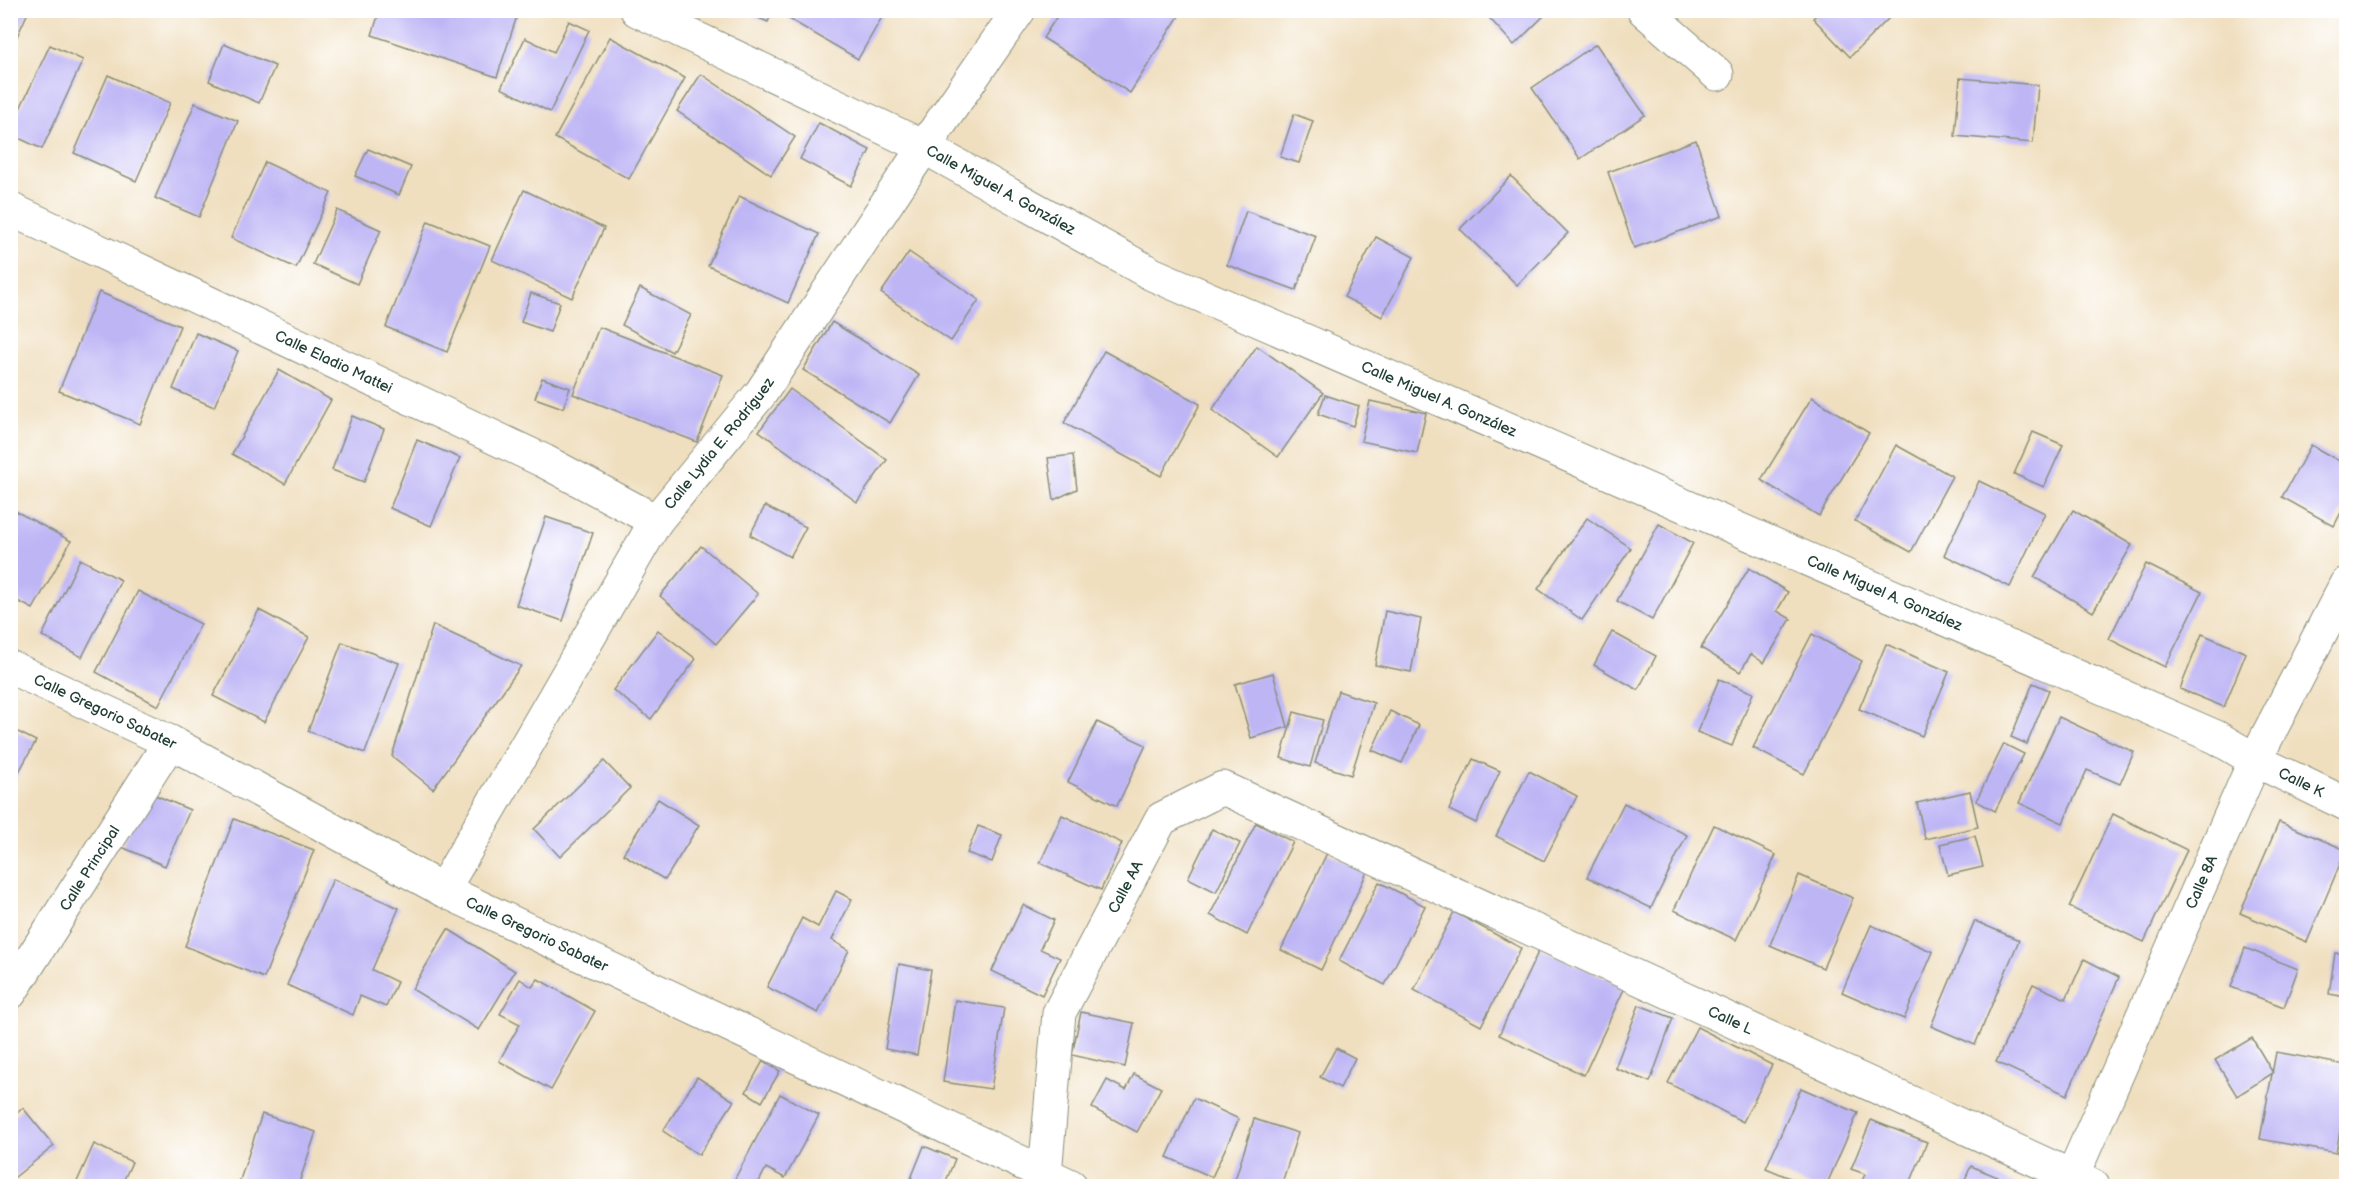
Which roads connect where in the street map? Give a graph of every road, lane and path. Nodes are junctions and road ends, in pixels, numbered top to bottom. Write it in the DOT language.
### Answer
graph roads {
  1 [pos="637,10"];
  2 [pos="1019,10"];
  3 [pos="1644,10"];
  4 [pos="1717,74"];
  5 [pos="924,147"];
  6 [pos="10,209"];
  7 [pos="656,520"];
  8 [pos="2346,584"];
  9 [pos="10,668"];
  10 [pos="170,742"];
  11 [pos="2255,760"];
  12 [pos="2346,804"];
  13 [pos="1367,854"];
  14 [pos="443,891"];
  15 [pos="10,993"];
  16 [pos="1058,1180"];
  17 [pos="2078,1183"];
  1 -- 5 [label="street, Calle Miguel A. González"];
  2 -- 5 [label="street, Calle Lydia E. Rodríguez"];
  3 -- 4 [label="street"];
  5 -- 7 [label="street, Calle Lydia E. Rodríguez"];
  5 -- 11 [label="street, Calle Miguel A. González"];
  6 -- 7 [label="street, Calle Eladio Mattei"];
  7 -- 14 [label="street, Calle Lydia E. Rodríguez"];
  8 -- 11 [label="street, Calle 8A"];
  9 -- 10 [label="street, Calle Gregorio Sabater"];
  10 -- 14 [label="street, Calle Gregorio Sabater"];
  10 -- 15 [label="street, Calle Principal"];
  11 -- 12 [label="street, Calle K"];
  11 -- 17 [label="street, Calle 8A"];
  13 -- 16 [label="street, Calle AA"];
  13 -- 17 [label="street, Calle L"];
  14 -- 16 [label="street, Calle Gregorio Sabater"];
}
